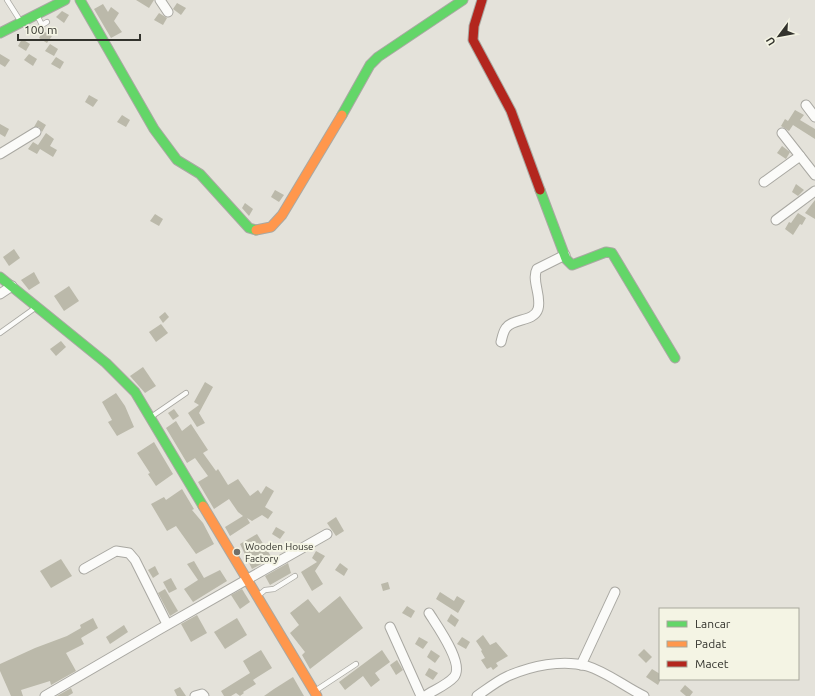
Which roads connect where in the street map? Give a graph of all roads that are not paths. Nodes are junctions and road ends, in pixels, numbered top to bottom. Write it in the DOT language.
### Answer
graph roads {
  1 [pos="7,0"];
  2 [pos="80,0"];
  3 [pos="160,0"];
  4 [pos="463,0"];
  5 [pos="482,0"];
  6 [pos="58,1"];
  7 [pos="168,12"];
  8 [pos="36,14"];
  9 [pos="21,22"];
  10 [pos="47,22"];
  11 [pos="0,33"];
  12 [pos="806,106"];
  13 [pos="815,117"];
  14 [pos="36,132"];
  15 [pos="782,133"];
  16 [pos="0,154"];
  17 [pos="800,156"];
  18 [pos="815,175"];
  19 [pos="764,182"];
  20 [pos="815,191"];
  21 [pos="776,220"];
  22 [pos="565,255"];
  23 [pos="0,276"];
  24 [pos="12,286"];
  25 [pos="0,294"];
  26 [pos="37,306"];
  27 [pos="0,334"];
  28 [pos="500,342"];
  29 [pos="675,358"];
  30 [pos="186,393"];
  31 [pos="150,417"];
  32 [pos="327,534"];
  33 [pos="84,569"];
  34 [pos="295,576"];
  35 [pos="246,580"];
  36 [pos="615,592"];
  37 [pos="256,597"];
  38 [pos="430,613"];
  39 [pos="167,624"];
  40 [pos="390,627"];
  41 [pos="356,664"];
  42 [pos="581,665"];
  43 [pos="315,694"];
  44 [pos="640,695"];
  45 [pos="45,696"];
  46 [pos="195,696"];
  47 [pos="204,696"];
  48 [pos="421,696"];
  49 [pos="425,696"];
  50 [pos="477,696"];
  1 -- 9 [label="lane"];
  2 -- 4 [label="street"];
  3 -- 7 [label="street"];
  5 -- 22 [label="street"];
  6 -- 8 [label="street"];
  8 -- 9 [label="street"];
  8 -- 10 [label="lane"];
  9 -- 11 [label="street"];
  12 -- 13 [label="street"];
  14 -- 16 [label="street"];
  15 -- 17 [label="street"];
  17 -- 18 [label="street"];
  17 -- 19 [label="street"];
  20 -- 21 [label="street"];
  22 -- 28 [label="street"];
  22 -- 29 [label="street"];
  23 -- 24 [label="street"];
  24 -- 25 [label="street"];
  24 -- 26 [label="street"];
  26 -- 27 [label="lane"];
  26 -- 31 [label="street"];
  30 -- 31 [label="lane"];
  31 -- 35 [label="street"];
  32 -- 35 [label="street"];
  33 -- 39 [label="street"];
  34 -- 37 [label="lane"];
  35 -- 37 [label="street"];
  35 -- 39 [label="street"];
  36 -- 42 [label="street"];
  37 -- 43 [label="street"];
  38 -- 49 [label="street"];
  39 -- 45 [label="street"];
  40 -- 48 [label="street"];
  41 -- 43 [label="lane"];
  42 -- 44 [label="street"];
  42 -- 50 [label="street"];
  46 -- 47 [label="street"];
}
